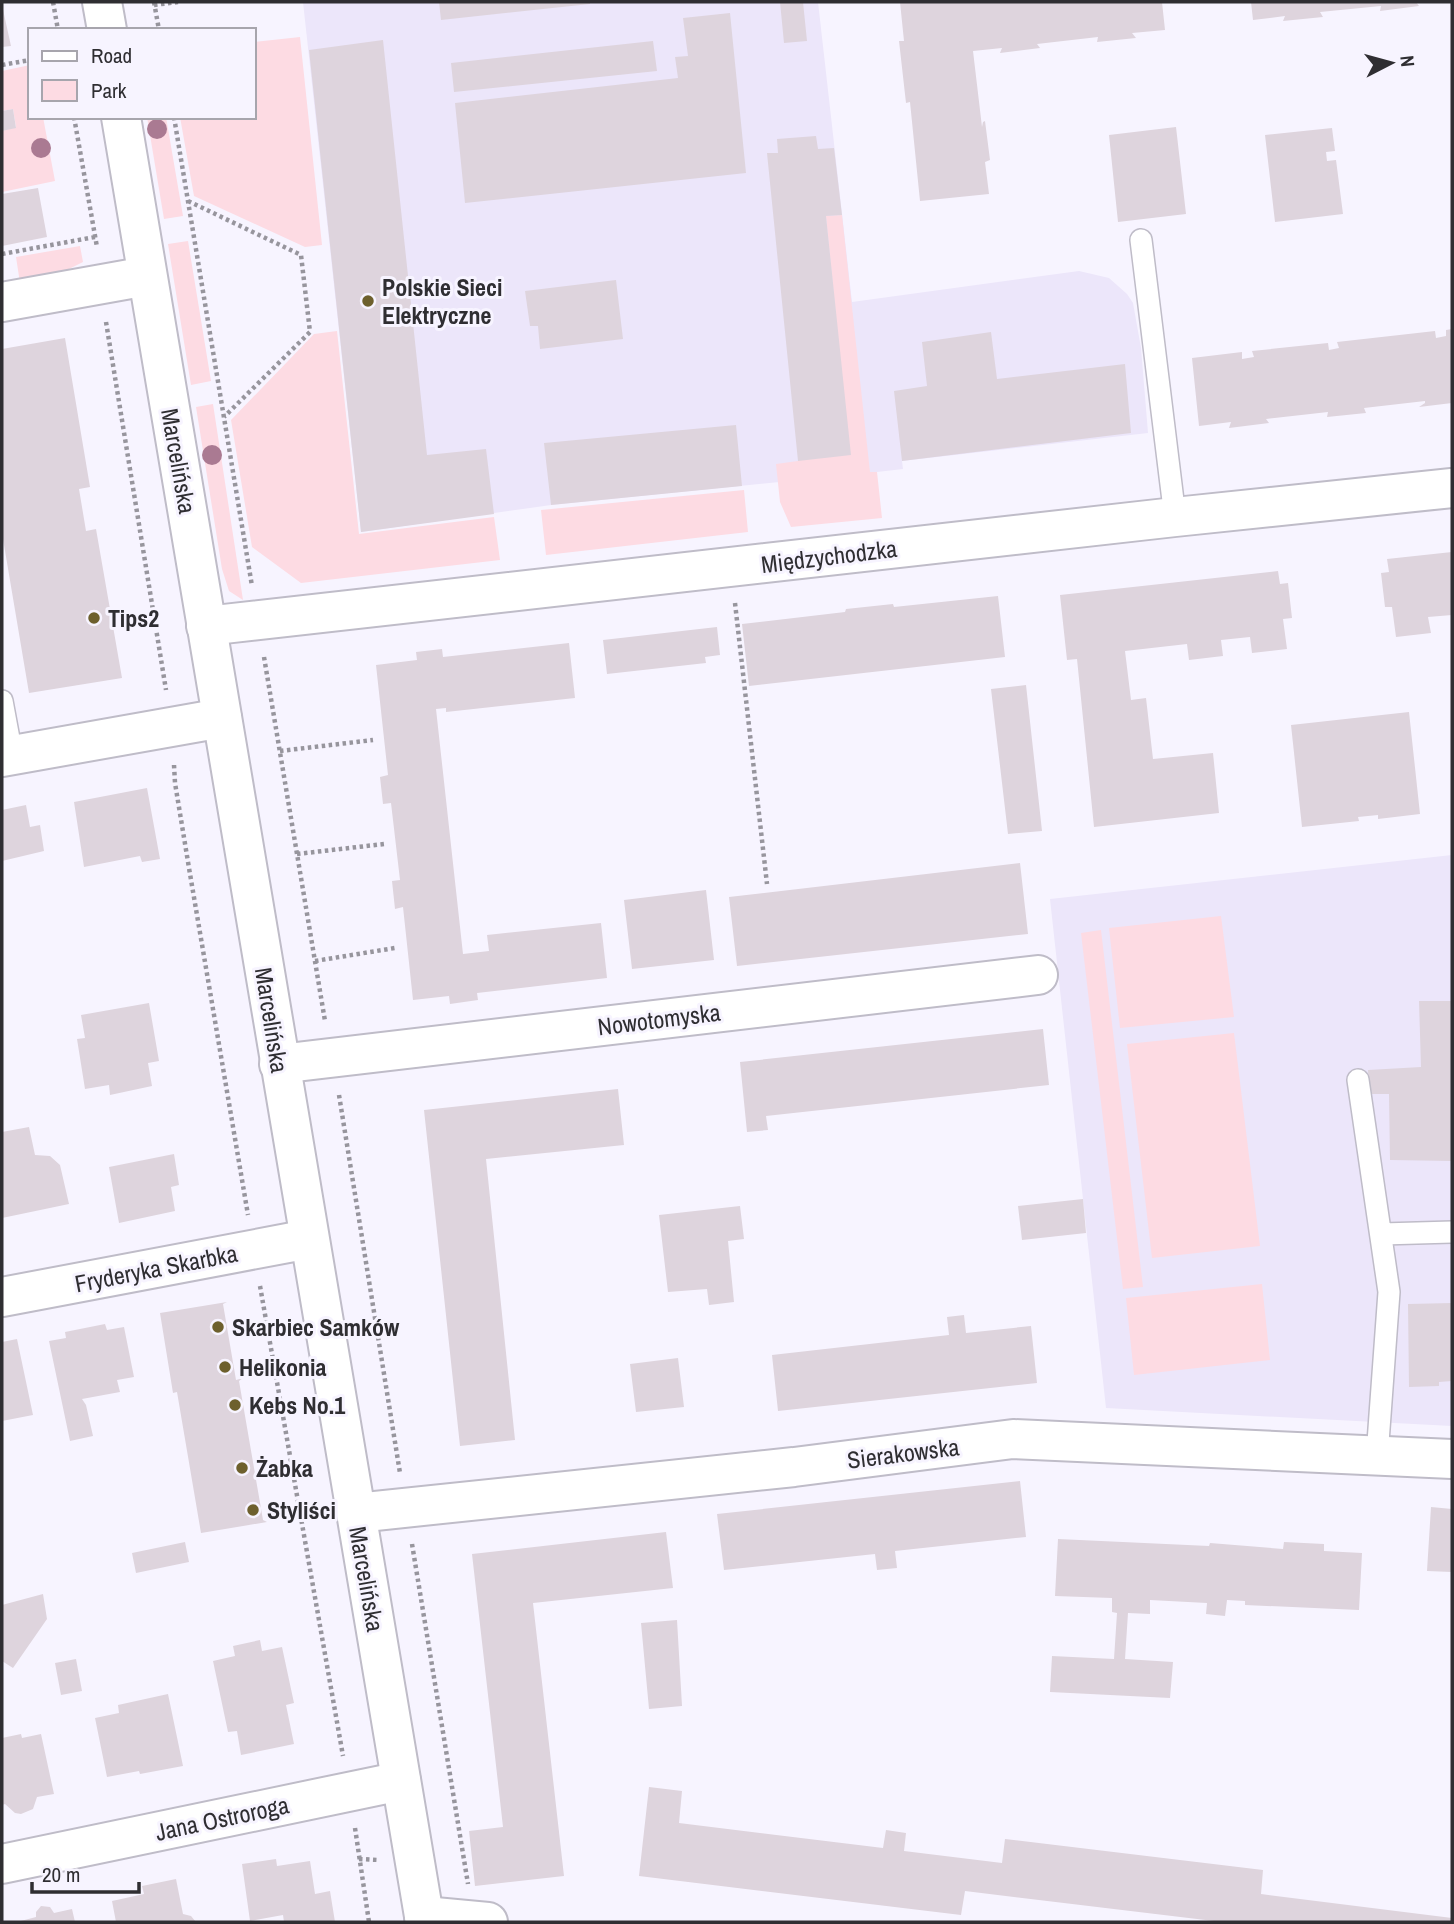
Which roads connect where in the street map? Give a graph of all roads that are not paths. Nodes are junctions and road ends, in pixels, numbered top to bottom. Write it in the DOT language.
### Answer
graph roads {
  1 [pos="102,2"];
  2 [pos="107,28"];
  3 [pos="121,119"];
  4 [pos="1141,240"];
  5 [pos="147,276"];
  6 [pos="2,302"];
  7 [pos="1452,488"];
  8 [pos="1175,517"];
  9 [pos="206,626"];
  10 [pos="2,701"];
  11 [pos="222,718"];
  12 [pos="7,756"];
  13 [pos="1038,975"];
  14 [pos="279,1063"];
  15 [pos="1358,1080"];
  16 [pos="1452,1232"];
  17 [pos="1382,1234"];
  18 [pos="309,1239"];
  19 [pos="2,1297"];
  20 [pos="1377,1456"];
  21 [pos="1452,1460"];
  22 [pos="356,1513"];
  23 [pos="401,1781"];
  24 [pos="2,1864"];
  25 [pos="424,1919"];
  26 [pos="488,1922"];
  1 -- 2 [label="street"];
  3 -- 5 [label="street, Marcelińska"];
  4 -- 8 [label="lane"];
  5 -- 6 [label="street"];
  5 -- 9 [label="street, Marcelińska"];
  7 -- 8 [label="street, Międzychodzka"];
  8 -- 9 [label="street, Międzychodzka"];
  9 -- 11 [label="street, Marcelińska"];
  10 -- 12 [label="lane"];
  11 -- 12 [label="street"];
  11 -- 14 [label="street, Marcelińska"];
  13 -- 14 [label="street, Nowotomyska"];
  14 -- 18 [label="street, Marcelińska"];
  15 -- 17 [label="lane"];
  16 -- 17 [label="lane"];
  17 -- 20 [label="lane"];
  18 -- 19 [label="street, Fryderyka Skarbka"];
  18 -- 22 [label="street, Marcelińska"];
  20 -- 21 [label="street, Sierakowska"];
  20 -- 22 [label="street, Sierakowska"];
  22 -- 23 [label="street, Marcelińska"];
  23 -- 24 [label="street, Jana Ostroroga"];
  23 -- 25 [label="street, Marcelińska"];
  25 -- 26 [label="street"];
}
